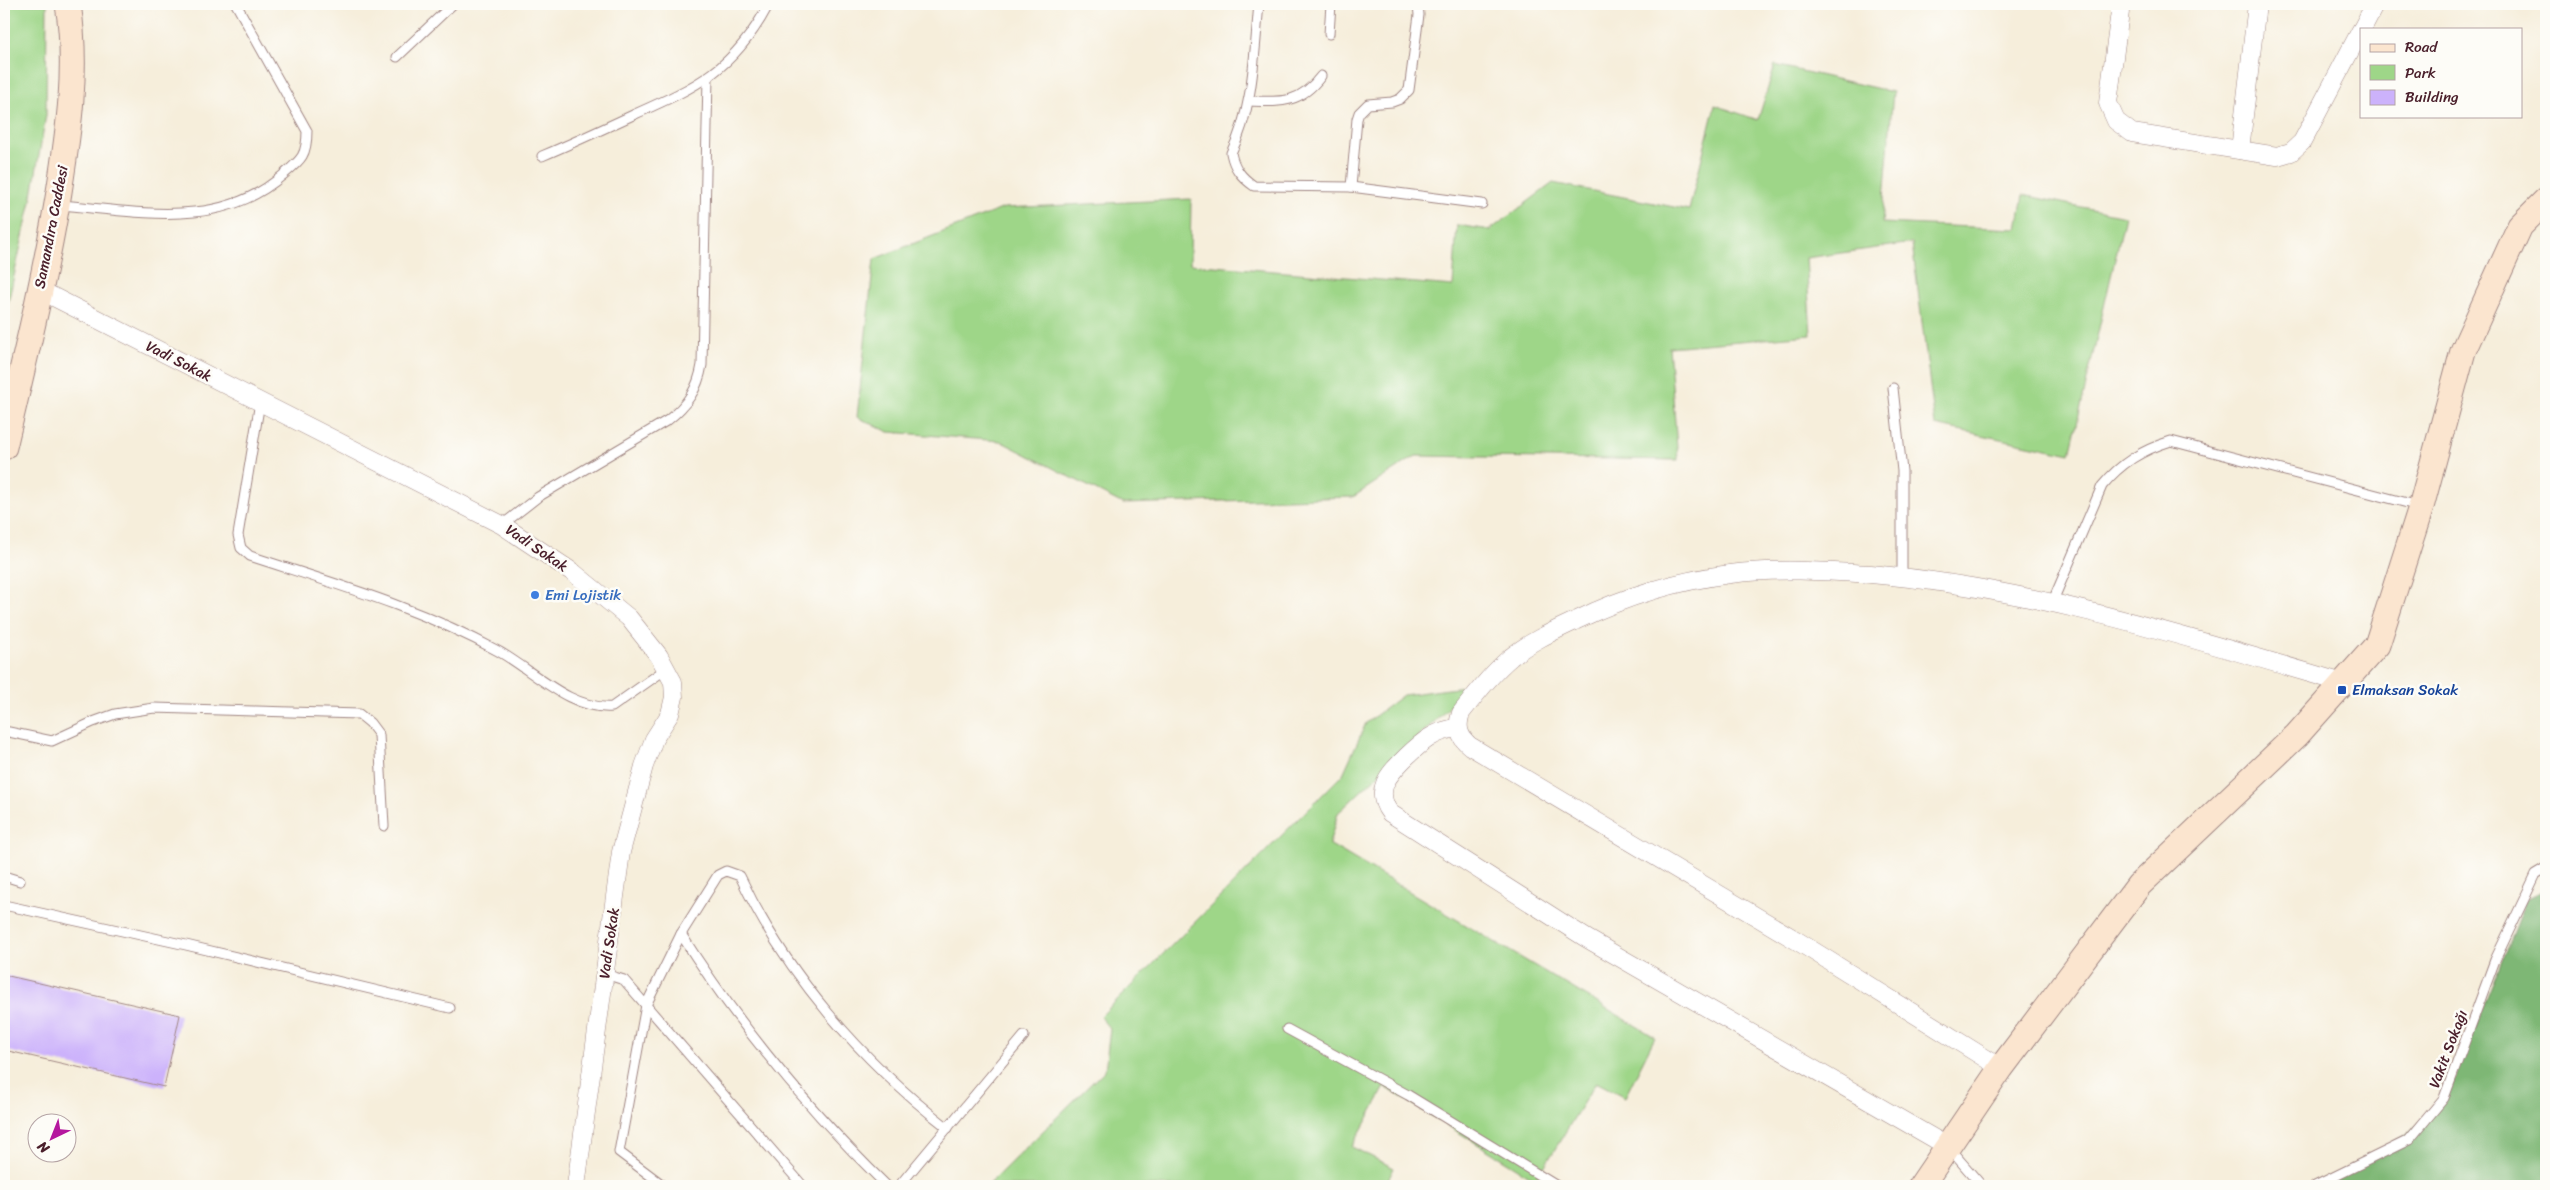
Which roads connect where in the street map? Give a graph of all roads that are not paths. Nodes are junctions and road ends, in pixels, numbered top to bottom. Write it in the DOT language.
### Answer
graph roads {
  1 [pos="68,4"];
  2 [pos="236,4"];
  3 [pos="453,4"];
  4 [pos="769,4"];
  5 [pos="1260,4"];
  6 [pos="1331,4"];
  7 [pos="1418,4"];
  8 [pos="2122,4"];
  9 [pos="2257,4"];
  10 [pos="2375,4"];
  11 [pos="2363,28"];
  12 [pos="1329,34"];
  13 [pos="2360,34"];
  14 [pos="397,58"];
  15 [pos="1321,76"];
  16 [pos="708,78"];
  17 [pos="1250,101"];
  18 [pos="2240,150"];
  19 [pos="542,156"];
  20 [pos="1351,187"];
  21 [pos="2546,200"];
  22 [pos="57,204"];
  23 [pos="1482,204"];
  24 [pos="40,290"];
  25 [pos="1894,388"];
  26 [pos="260,402"];
  27 [pos="4,446"];
  28 [pos="2421,507"];
  29 [pos="502,525"];
  30 [pos="1902,577"];
  31 [pos="2052,603"];
  32 [pos="666,668"];
  33 [pos="2343,683"];
  34 [pos="1458,728"];
  35 [pos="4,731"];
  36 [pos="384,826"];
  37 [pos="2546,868"];
  38 [pos="4,876"];
  39 [pos="20,881"];
  40 [pos="4,905"];
  41 [pos="681,934"];
  42 [pos="605,974"];
  43 [pos="646,1005"];
  44 [pos="450,1008"];
  45 [pos="1287,1028"];
  46 [pos="1024,1036"];
  47 [pos="2001,1068"];
  48 [pos="948,1128"];
  49 [pos="1947,1146"];
  50 [pos="576,1186"];
  51 [pos="664,1186"];
  52 [pos="803,1186"];
  53 [pos="887,1186"];
  54 [pos="899,1186"];
  55 [pos="1557,1186"];
  56 [pos="1921,1186"];
  57 [pos="1982,1186"];
  58 [pos="2315,1186"];
  1 -- 22 [label="street, Samandıra Caddesi"];
  2 -- 22 [label="lane"];
  3 -- 14 [label="lane"];
  4 -- 16 [label="lane"];
  5 -- 17 [label="lane"];
  6 -- 12 [label="lane"];
  7 -- 20 [label="lane"];
  8 -- 18 [label="street"];
  9 -- 18 [label="street"];
  10 -- 11 [label="street"];
  13 -- 18 [label="street"];
  15 -- 17 [label="lane"];
  16 -- 19 [label="lane"];
  16 -- 29 [label="lane"];
  17 -- 20 [label="lane"];
  20 -- 23 [label="lane"];
  21 -- 28 [label="street"];
  22 -- 24 [label="street, Samandıra Caddesi"];
  24 -- 26 [label="street, Vadi Sokak"];
  24 -- 27 [label="street, Samandıra Caddesi"];
  25 -- 30 [label="lane"];
  26 -- 29 [label="street, Vadi Sokak"];
  26 -- 32 [label="lane"];
  28 -- 31 [label="lane"];
  28 -- 33 [label="street"];
  29 -- 32 [label="street, Vadi Sokak"];
  30 -- 31 [label="street"];
  30 -- 34 [label="street"];
  31 -- 33 [label="street"];
  32 -- 42 [label="street, Vadi Sokak"];
  33 -- 47 [label="street"];
  34 -- 47 [label="street"];
  34 -- 49 [label="street"];
  35 -- 36 [label="lane"];
  37 -- 58 [label="lane, Vakit Sokağı"];
  38 -- 39 [label="lane"];
  40 -- 44 [label="lane"];
  41 -- 43 [label="lane"];
  41 -- 48 [label="lane"];
  41 -- 53 [label="lane"];
  42 -- 43 [label="lane"];
  42 -- 50 [label="street, Vadi Sokak"];
  43 -- 51 [label="lane"];
  43 -- 52 [label="lane"];
  45 -- 55 [label="lane"];
  46 -- 48 [label="lane"];
  47 -- 49 [label="street"];
  48 -- 54 [label="lane"];
  49 -- 56 [label="street"];
  49 -- 57 [label="lane"];
}
